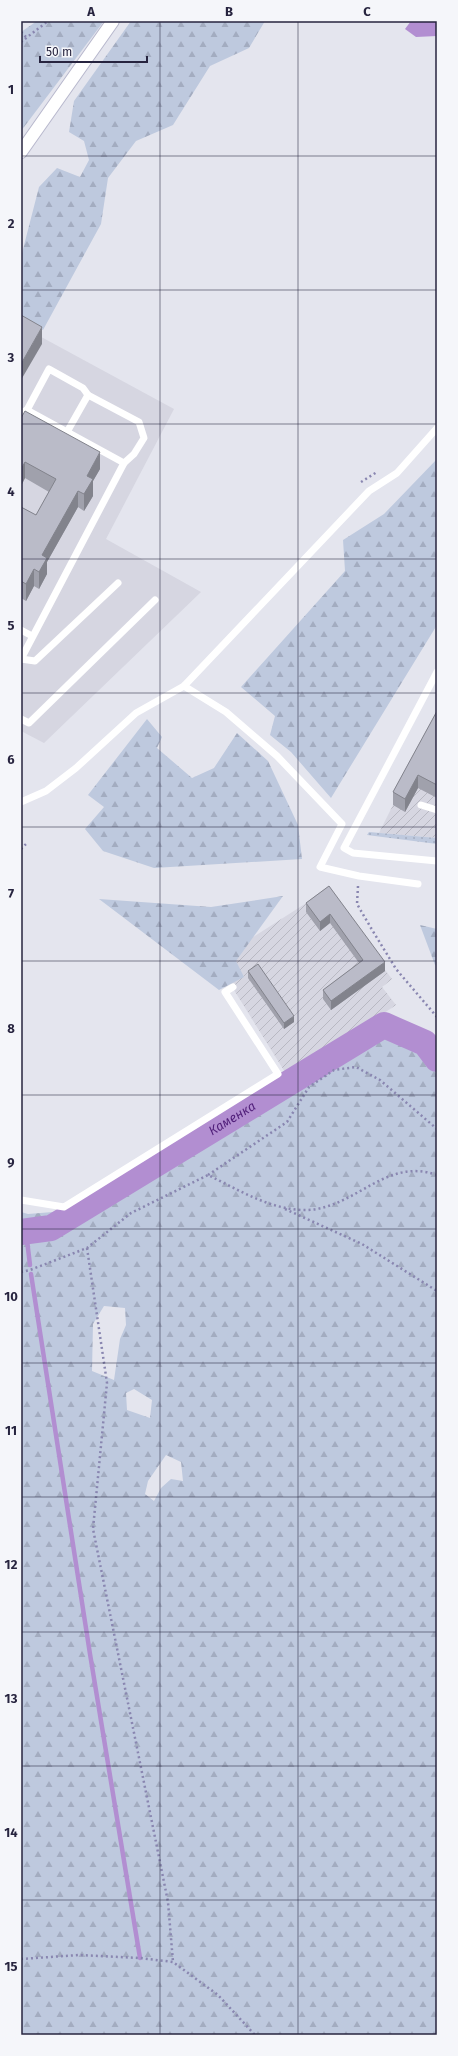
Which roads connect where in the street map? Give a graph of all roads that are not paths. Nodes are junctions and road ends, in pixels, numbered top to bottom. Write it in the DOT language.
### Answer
graph roads {
  1 [pos="113,21"];
  2 [pos="21,152"];
  3 [pos="88,395"];
  4 [pos="24,412"];
  5 [pos="437,428"];
  6 [pos="67,432"];
  7 [pos="124,463"];
  8 [pos="118,583"];
  9 [pos="155,600"];
  10 [pos="21,630"];
  11 [pos="32,636"];
  12 [pos="21,659"];
  13 [pos="437,672"];
  14 [pos="184,686"];
  15 [pos="21,719"];
  16 [pos="21,802"];
  17 [pos="422,804"];
  18 [pos="437,810"];
  19 [pos="437,861"];
  20 [pos="418,884"];
  21 [pos="233,987"];
  22 [pos="21,1200"];
  1 -- 2 [label="street"];
  3 -- 4 [label="lane"];
  3 -- 6 [label="lane"];
  3 -- 7 [label="lane"];
  4 -- 6 [label="lane"];
  5 -- 14 [label="lane"];
  6 -- 7 [label="lane"];
  7 -- 11 [label="lane"];
  8 -- 12 [label="lane"];
  9 -- 15 [label="lane"];
  10 -- 11 [label="lane"];
  11 -- 12 [label="lane"];
  13 -- 19 [label="lane"];
  14 -- 16 [label="lane"];
  14 -- 20 [label="lane"];
  17 -- 18 [label="lane"];
  21 -- 22 [label="lane"];
}
